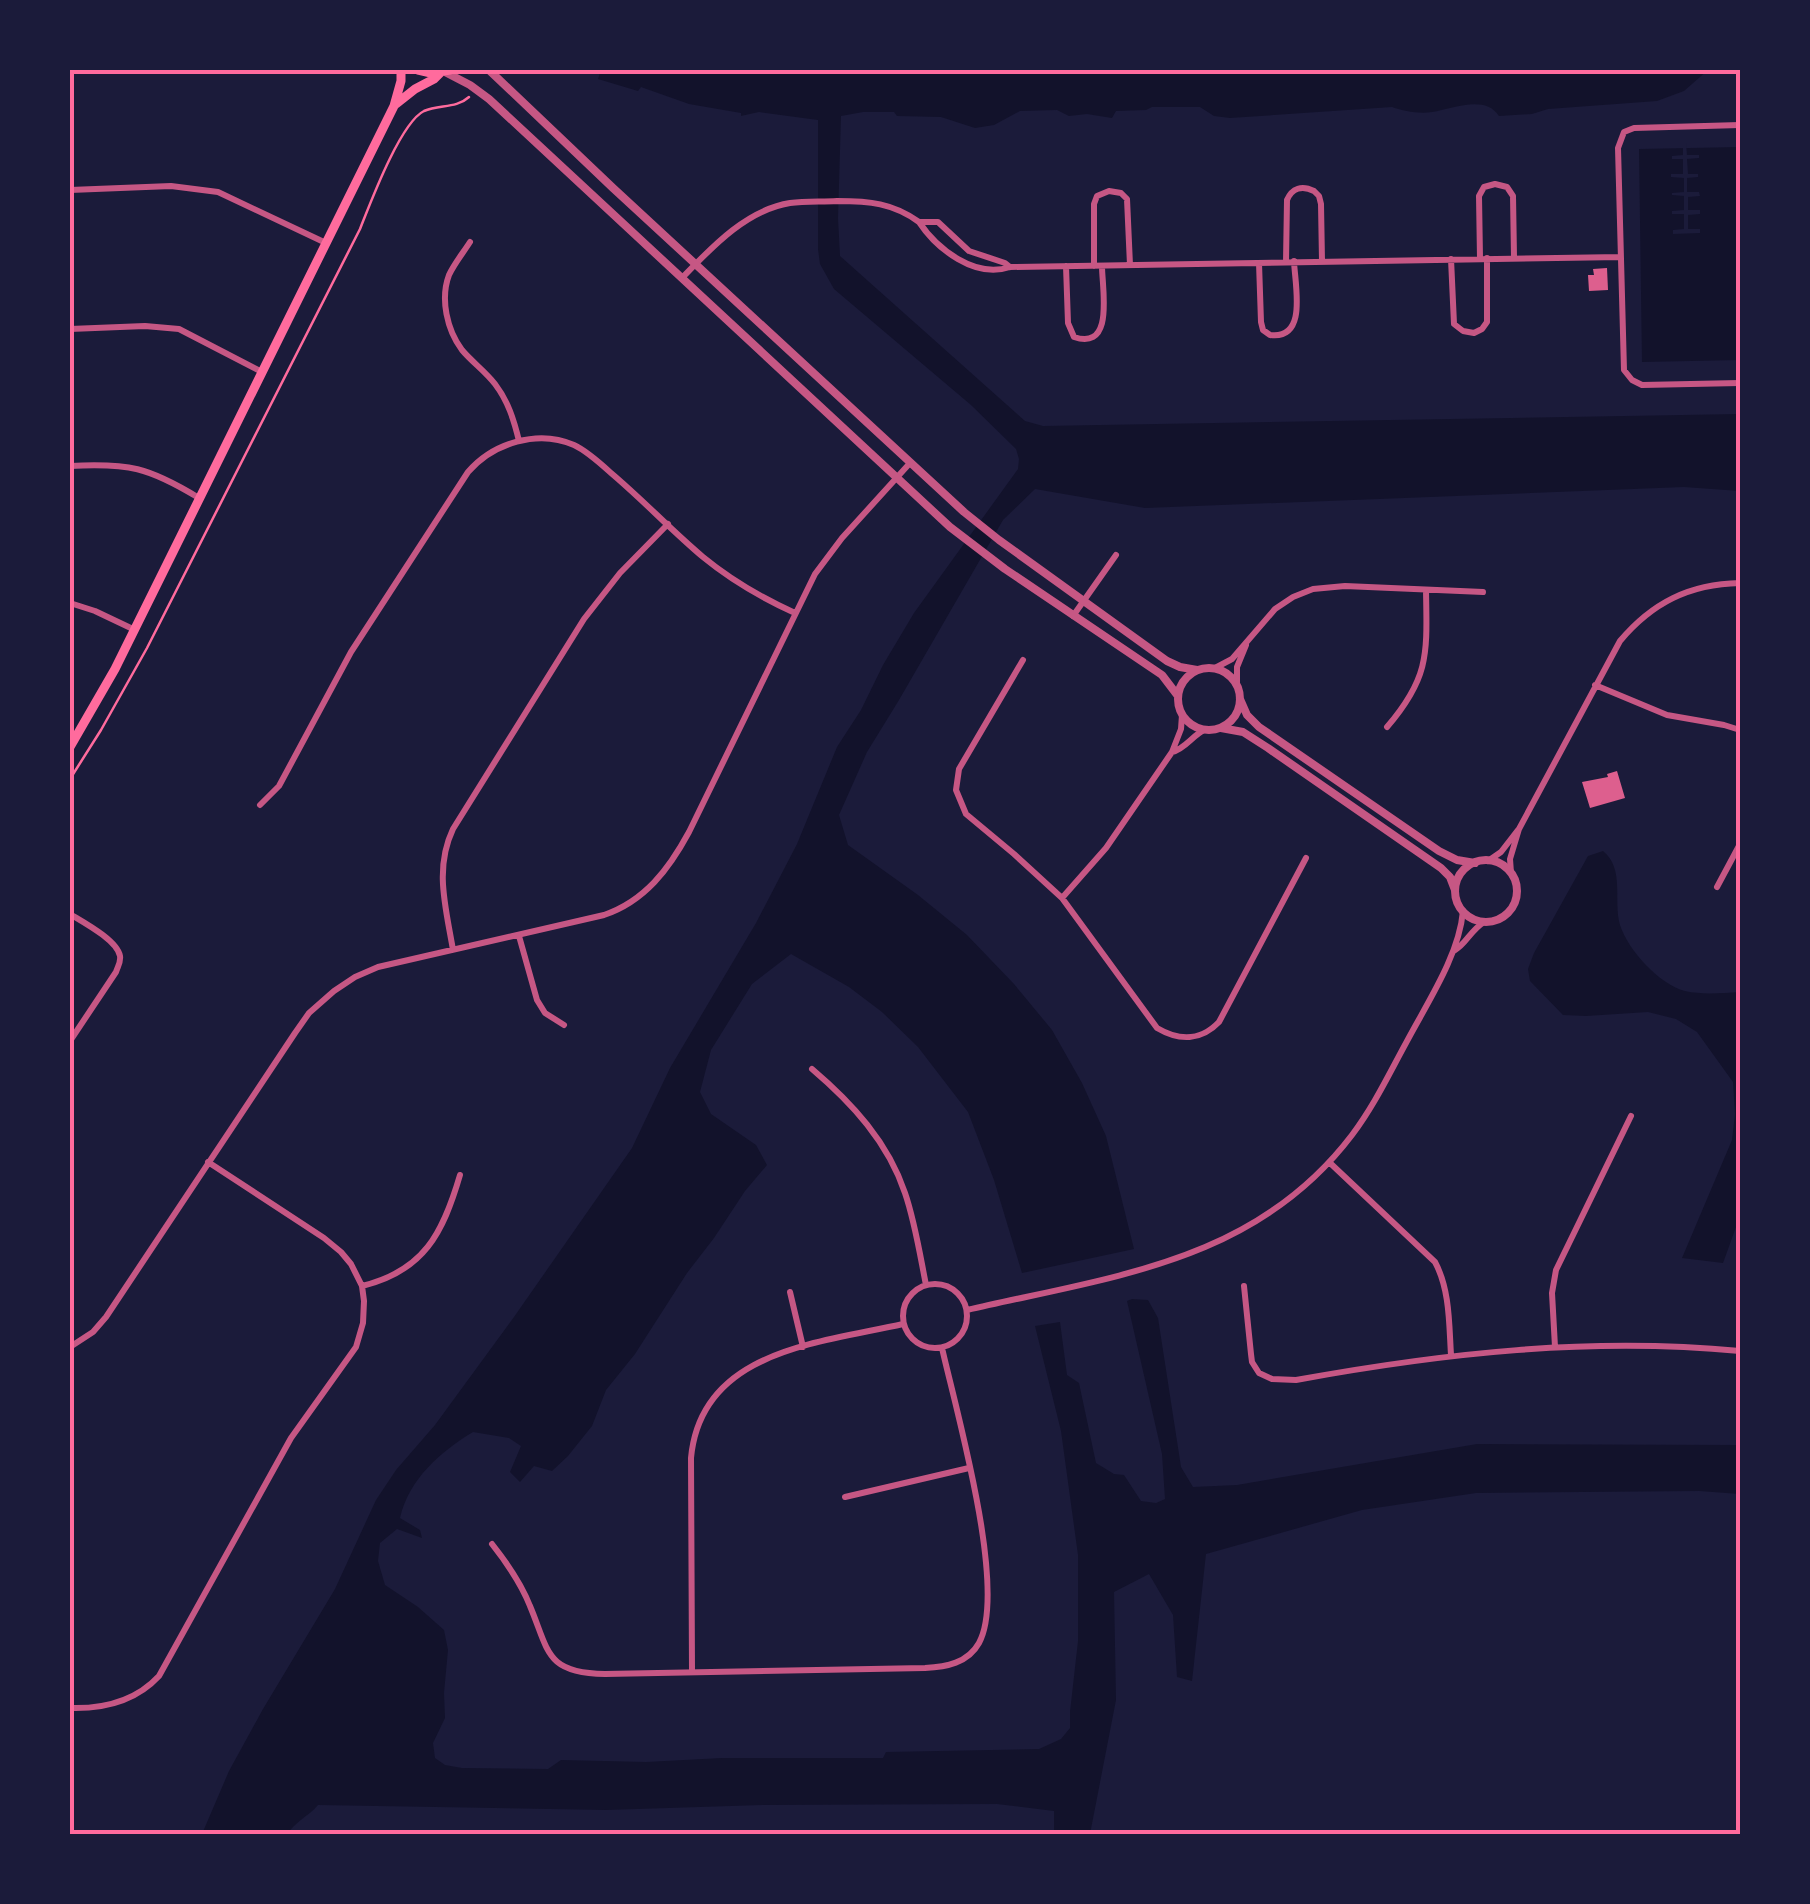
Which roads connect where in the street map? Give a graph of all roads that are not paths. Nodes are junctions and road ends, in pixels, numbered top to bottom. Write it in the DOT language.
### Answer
graph roads {
  1 [pos="401,70"];
  2 [pos="418,70"];
  3 [pos="489,70"];
  4 [pos="445,72"];
  5 [pos="394,106"];
  6 [pos="1740,125"];
  7 [pos="70,190"];
  8 [pos="919,222"];
  9 [pos="470,242"];
  10 [pos="328,243"];
  11 [pos="1514,257"];
  12 [pos="1621,257"];
  13 [pos="1484,258"];
  14 [pos="1451,259"];
  15 [pos="1322,261"];
  16 [pos="1260,262"];
  17 [pos="1290,262"];
  18 [pos="696,264"];
  19 [pos="1130,265"];
  20 [pos="1066,266"];
  21 [pos="1098,266"];
  22 [pos="1010,267"];
  23 [pos="682,278"];
  24 [pos="70,329"];
  25 [pos="264,373"];
  26 [pos="1740,383"];
  27 [pos="519,441"];
  28 [pos="910,463"];
  29 [pos="70,466"];
  30 [pos="896,478"];
  31 [pos="199,498"];
  32 [pos="668,524"];
  33 [pos="1116,555"];
  34 [pos="1740,583"];
  35 [pos="1426,590"];
  36 [pos="1483,592"];
  37 [pos="1084,600"];
  38 [pos="70,603"];
  39 [pos="795,613"];
  40 [pos="1073,616"];
  41 [pos="135,630"];
  42 [pos="1246,644"];
  43 [pos="1023,660"];
  44 [pos="1216,668"];
  45 [pos="1197,670"];
  46 [pos="1237,685"];
  47 [pos="1595,685"];
  48 [pos="1178,696"];
  49 [pos="1240,700"];
  50 [pos="1182,715"];
  51 [pos="1221,728"];
  52 [pos="1388,728"];
  53 [pos="75,729"];
  54 [pos="1204,730"];
  55 [pos="1740,730"];
  56 [pos="70,747"];
  57 [pos="1172,752"];
  58 [pos="260,805"];
  59 [pos="1519,830"];
  60 [pos="1740,844"];
  61 [pos="1306,858"];
  62 [pos="1488,861"];
  63 [pos="1475,863"];
  64 [pos="1511,873"];
  65 [pos="1718,887"];
  66 [pos="1456,890"];
  67 [pos="1062,898"];
  68 [pos="1463,912"];
  69 [pos="70,914"];
  70 [pos="1484,922"];
  71 [pos="519,936"];
  72 [pos="453,950"];
  73 [pos="1455,950"];
  74 [pos="564,1025"];
  75 [pos="70,1041"];
  76 [pos="812,1069"];
  77 [pos="1630,1116"];
  78 [pos="208,1162"];
  79 [pos="1329,1162"];
  80 [pos="460,1175"];
  81 [pos="926,1285"];
  82 [pos="362,1286"];
  83 [pos="1244,1286"];
  84 [pos="790,1292"];
  85 [pos="966,1310"];
  86 [pos="903,1324"];
  87 [pos="70,1347"];
  88 [pos="803,1347"];
  89 [pos="942,1348"];
  90 [pos="1555,1348"];
  91 [pos="1740,1350"];
  92 [pos="1451,1355"];
  93 [pos="970,1468"];
  94 [pos="846,1497"];
  95 [pos="492,1544"];
  96 [pos="692,1672"];
  97 [pos="70,1708"];
  1 -- 5 [label="main road"];
  2 -- 4 [label="main road"];
  3 -- 18 [label="street"];
  4 -- 5 [label="main road"];
  4 -- 23 [label="street"];
  5 -- 10 [label="main road"];
  6 -- 12 [label="street"];
  7 -- 10 [label="street"];
  8 -- 18 [label="street"];
  8 -- 22 [label="street"];
  8 -- 22 [label="street"];
  9 -- 27 [label="street"];
  10 -- 25 [label="main road"];
  11 -- 12 [label="street"];
  11 -- 13 [label="street"];
  11 -- 13 [label="street"];
  12 -- 26 [label="street"];
  13 -- 14 [label="street"];
  13 -- 14 [label="street"];
  14 -- 15 [label="street"];
  15 -- 17 [label="street"];
  15 -- 17 [label="street"];
  16 -- 17 [label="street"];
  16 -- 17 [label="street"];
  16 -- 19 [label="street"];
  18 -- 23 [label="street"];
  18 -- 28 [label="street"];
  19 -- 21 [label="street"];
  19 -- 21 [label="street"];
  20 -- 21 [label="street"];
  20 -- 21 [label="street"];
  20 -- 22 [label="street"];
  23 -- 30 [label="street"];
  24 -- 25 [label="street"];
  25 -- 31 [label="main road"];
  27 -- 32 [label="street"];
  27 -- 58 [label="street"];
  28 -- 30 [label="street"];
  28 -- 37 [label="street"];
  29 -- 31 [label="street"];
  30 -- 39 [label="street"];
  30 -- 40 [label="street"];
  31 -- 41 [label="main road"];
  32 -- 39 [label="street"];
  32 -- 72 [label="street"];
  33 -- 37 [label="street"];
  34 -- 47 [label="street"];
  35 -- 36 [label="street"];
  35 -- 42 [label="street"];
  35 -- 52 [label="street"];
  37 -- 40 [label="street"];
  37 -- 45 [label="street"];
  38 -- 41 [label="street"];
  39 -- 71 [label="street"];
  40 -- 48 [label="street"];
  41 -- 53 [label="main road"];
  42 -- 44 [label="street"];
  42 -- 46 [label="street"];
  43 -- 67 [label="street"];
  44 -- 45 [label="street"];
  44 -- 46 [label="street"];
  45 -- 48 [label="street"];
  46 -- 49 [label="street"];
  47 -- 55 [label="street"];
  47 -- 59 [label="street"];
  48 -- 50 [label="street"];
  49 -- 51 [label="street"];
  49 -- 63 [label="street"];
  50 -- 54 [label="street"];
  50 -- 57 [label="street"];
  51 -- 54 [label="street"];
  51 -- 66 [label="street"];
  53 -- 56 [label="main road"];
  54 -- 57 [label="street"];
  57 -- 67 [label="street"];
  59 -- 62 [label="street"];
  59 -- 64 [label="street"];
  60 -- 65 [label="street"];
  61 -- 67 [label="street"];
  62 -- 63 [label="street"];
  62 -- 64 [label="street"];
  63 -- 66 [label="street"];
  64 -- 70 [label="street"];
  66 -- 68 [label="street"];
  68 -- 70 [label="street"];
  68 -- 73 [label="street"];
  69 -- 75 [label="street"];
  70 -- 73 [label="street"];
  71 -- 72 [label="street"];
  71 -- 74 [label="street"];
  72 -- 78 [label="street"];
  73 -- 79 [label="street"];
  76 -- 81 [label="street"];
  77 -- 90 [label="street"];
  78 -- 82 [label="street"];
  78 -- 87 [label="street"];
  79 -- 85 [label="street"];
  79 -- 92 [label="street"];
  80 -- 82 [label="street"];
  81 -- 85 [label="street"];
  81 -- 86 [label="street"];
  82 -- 97 [label="street"];
  83 -- 92 [label="street"];
  84 -- 88 [label="street"];
  85 -- 89 [label="street"];
  86 -- 88 [label="street"];
  86 -- 89 [label="street"];
  88 -- 96 [label="street"];
  89 -- 93 [label="street"];
  90 -- 91 [label="street"];
  90 -- 92 [label="street"];
  93 -- 94 [label="street"];
  93 -- 96 [label="street"];
  95 -- 96 [label="street"];
}
